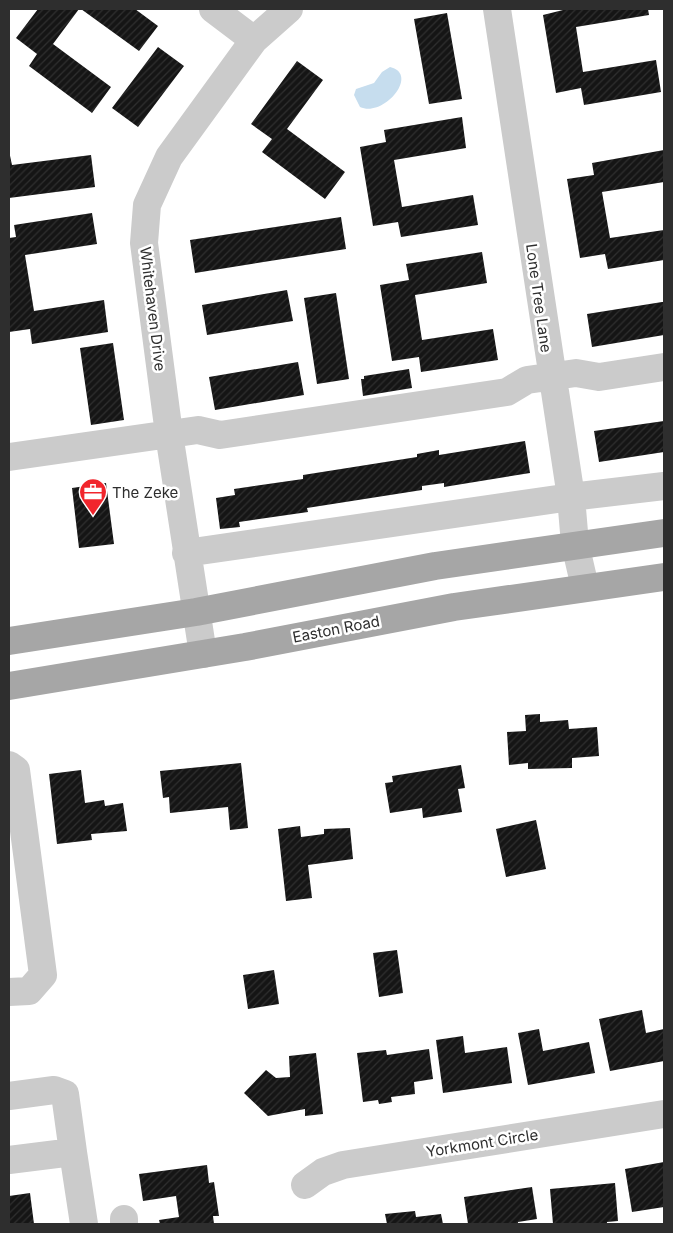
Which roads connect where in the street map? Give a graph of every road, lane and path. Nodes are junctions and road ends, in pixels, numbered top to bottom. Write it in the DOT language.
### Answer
graph roads {
  1 [pos="213,9"];
  2 [pos="288,9"];
  3 [pos="497,9"];
  4 [pos="254,40"];
  5 [pos="664,367"];
  6 [pos="551,377"];
  7 [pos="169,434"];
  8 [pos="9,457"];
  9 [pos="664,486"];
  10 [pos="570,497"];
  11 [pos="664,533"];
  12 [pos="575,544"];
  13 [pos="186,553"];
  14 [pos="664,577"];
  15 [pos="585,587"];
  16 [pos="196,612"];
  17 [pos="9,641"];
  18 [pos="203,654"];
  19 [pos="9,686"];
  20 [pos="9,764"];
  21 [pos="9,992"];
  22 [pos="9,1096"];
  23 [pos="664,1114"];
  24 [pos="73,1152"];
  25 [pos="9,1160"];
  26 [pos="305,1185"];
  27 [pos="84,1224"];
  1 -- 4 [label="street"];
  2 -- 4 [label="street, Whitehaven Drive"];
  3 -- 6 [label="street, Lone Tree Lane"];
  4 -- 7 [label="street, Whitehaven Drive"];
  5 -- 6 [label="street"];
  6 -- 7 [label="street"];
  6 -- 10 [label="street, Lone Tree Lane"];
  7 -- 8 [label="street"];
  7 -- 13 [label="street, Whitehaven Drive"];
  9 -- 10 [label="street"];
  10 -- 12 [label="street, Lone Tree Lane"];
  10 -- 13 [label="street"];
  11 -- 12 [label="main road"];
  12 -- 15 [label="street, Lone Tree Lane"];
  12 -- 16 [label="main road"];
  13 -- 16 [label="street, Whitehaven Drive"];
  14 -- 15 [label="main road, Easton Road"];
  15 -- 18 [label="main road, Easton Road"];
  16 -- 17 [label="main road"];
  16 -- 18 [label="street, Whitehaven Drive"];
  18 -- 19 [label="main road, Easton Road"];
  20 -- 21 [label="street"];
  22 -- 24 [label="street"];
  23 -- 26 [label="street, Yorkmont Circle"];
  24 -- 25 [label="street"];
  24 -- 27 [label="street"];
}
